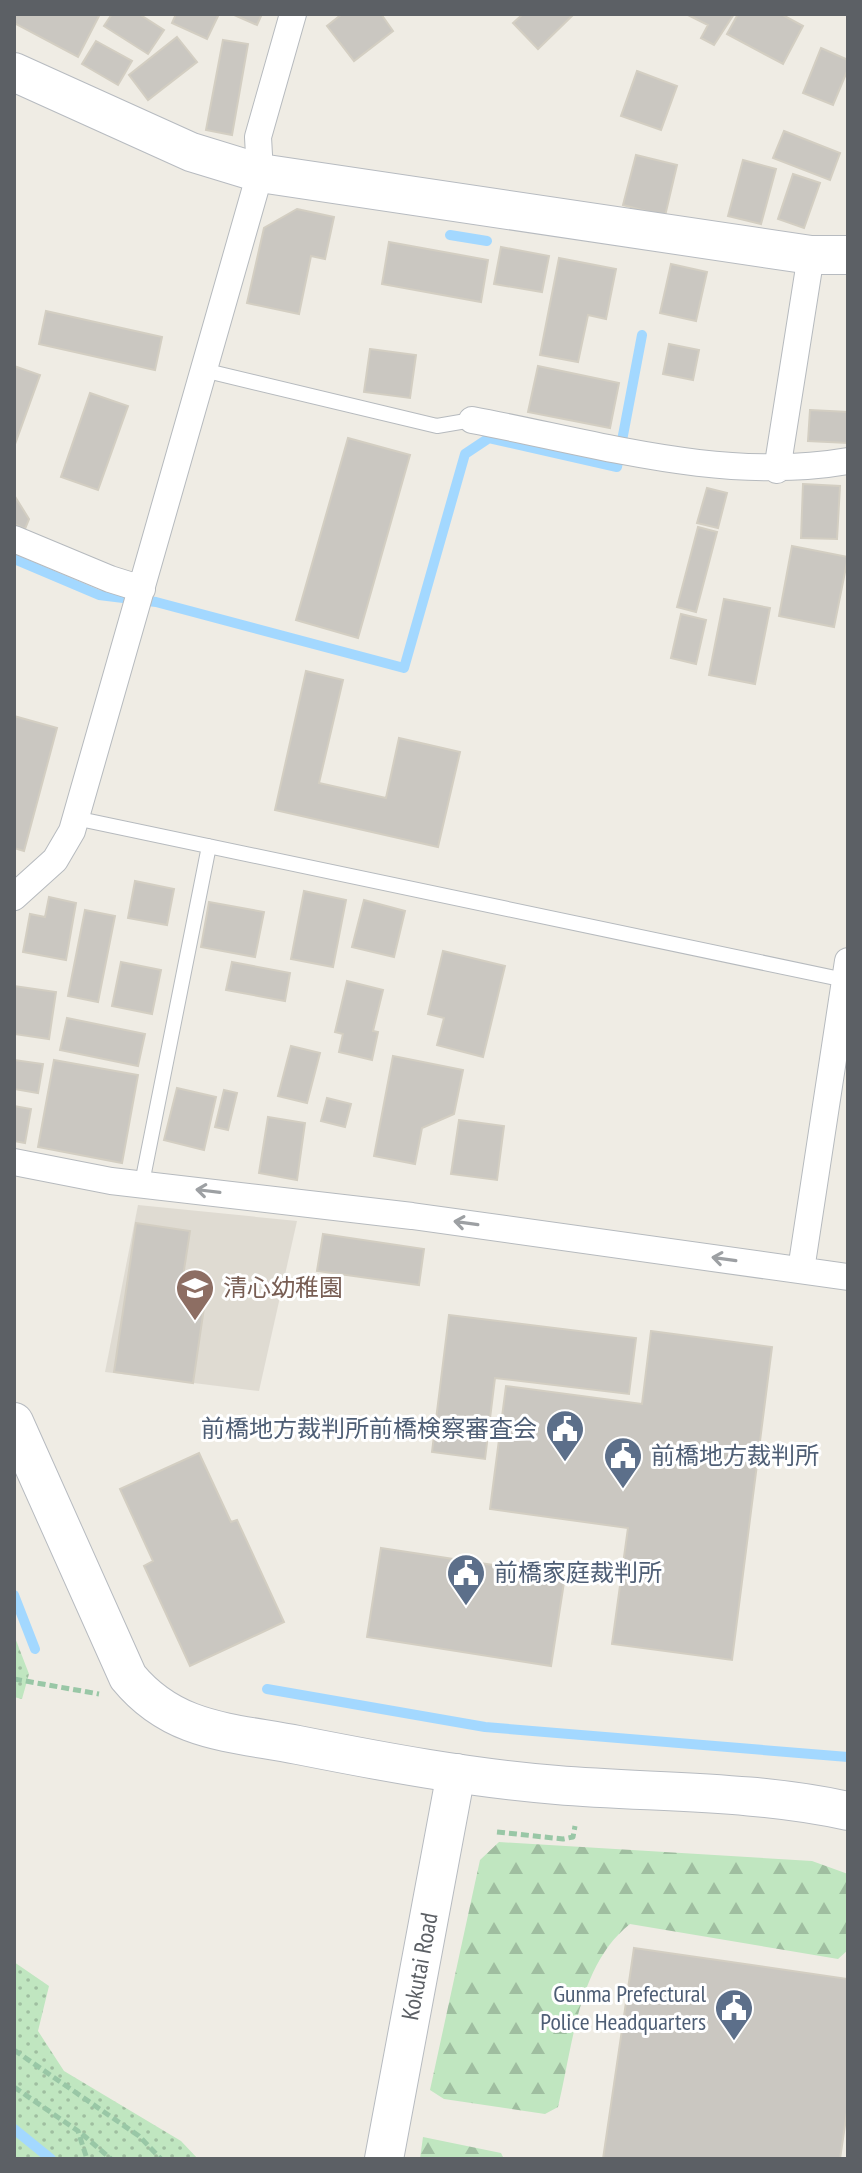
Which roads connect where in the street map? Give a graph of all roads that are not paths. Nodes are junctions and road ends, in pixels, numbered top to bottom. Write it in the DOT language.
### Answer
graph roads {
  1 [pos="293,14"];
  2 [pos="14,72"];
  3 [pos="260,173"];
  4 [pos="811,255"];
  5 [pos="848,255"];
  6 [pos="203,370"];
  7 [pos="472,420"];
  8 [pos="848,461"];
  9 [pos="777,470"];
  10 [pos="14,539"];
  11 [pos="142,589"];
  12 [pos="75,818"];
  13 [pos="209,846"];
  14 [pos="14,896"];
  15 [pos="846,971"];
  16 [pos="14,1162"];
  17 [pos="142,1183"];
  18 [pos="801,1270"];
  19 [pos="848,1277"];
  20 [pos="14,1422"];
  21 [pos="456,1773"];
  22 [pos="848,1811"];
  23 [pos="384,2159"];
  1 -- 3 [label="street"];
  2 -- 3 [label="street"];
  3 -- 4 [label="street"];
  3 -- 6 [label="street"];
  4 -- 5 [label="street"];
  4 -- 9 [label="street"];
  6 -- 7 [label="lane"];
  6 -- 11 [label="street"];
  7 -- 9 [label="street"];
  8 -- 9 [label="street"];
  10 -- 11 [label="street"];
  11 -- 12 [label="street"];
  12 -- 13 [label="lane"];
  12 -- 14 [label="street"];
  13 -- 15 [label="lane"];
  13 -- 17 [label="lane"];
  15 -- 18 [label="street"];
  16 -- 17 [label="street"];
  18 -- 17 [label="street, one-way"];
  18 -- 19 [label="street"];
  20 -- 21 [label="street"];
  21 -- 22 [label="street"];
  21 -- 23 [label="street, Kokutai Road"];
}
